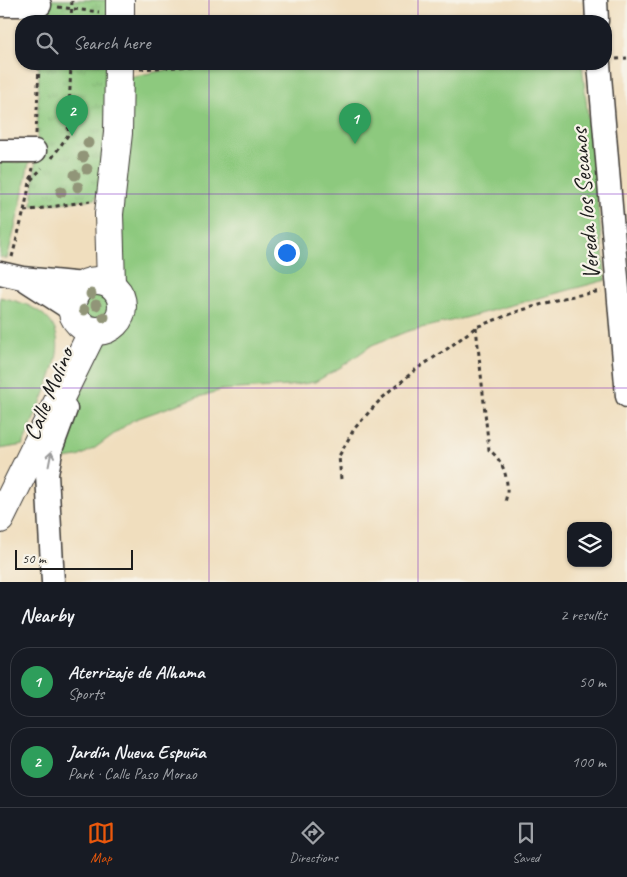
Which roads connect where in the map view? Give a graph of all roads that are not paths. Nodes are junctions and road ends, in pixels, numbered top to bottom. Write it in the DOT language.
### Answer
graph roads {
  1 [pos="596,0"];
  2 [pos="0,5"];
  3 [pos="40,5"];
  4 [pos="597,15"];
  5 [pos="127,70"];
  6 [pos="600,70"];
  7 [pos="0,151"];
  8 [pos="42,160"];
  9 [pos="0,273"];
  10 [pos="22,278"];
  11 [pos="94,284"];
  12 [pos="85,322"];
  13 [pos="627,396"];
  14 [pos="14,492"];
  15 [pos="48,508"];
  16 [pos="0,519"];
  17 [pos="53,582"];
  1 -- 4 [label="street"];
  2 -- 3 [label="street"];
  5 -- 11 [label="main road"];
  6 -- 13 [label="street, Vereda los Secanos"];
  7 -- 8 [label="street"];
  9 -- 10 [label="street"];
  10 -- 11 [label="street"];
  10 -- 12 [label="street"];
  11 -- 12 [label="main road"];
  11 -- 12 [label="main road"];
  12 -- 14 [label="main road"];
  15 -- 12 [label="street, Calle Molino, one-way"];
  14 -- 15 [label="street"];
  14 -- 16 [label="main road"];
  15 -- 17 [label="street, Calle Molino"];
}
